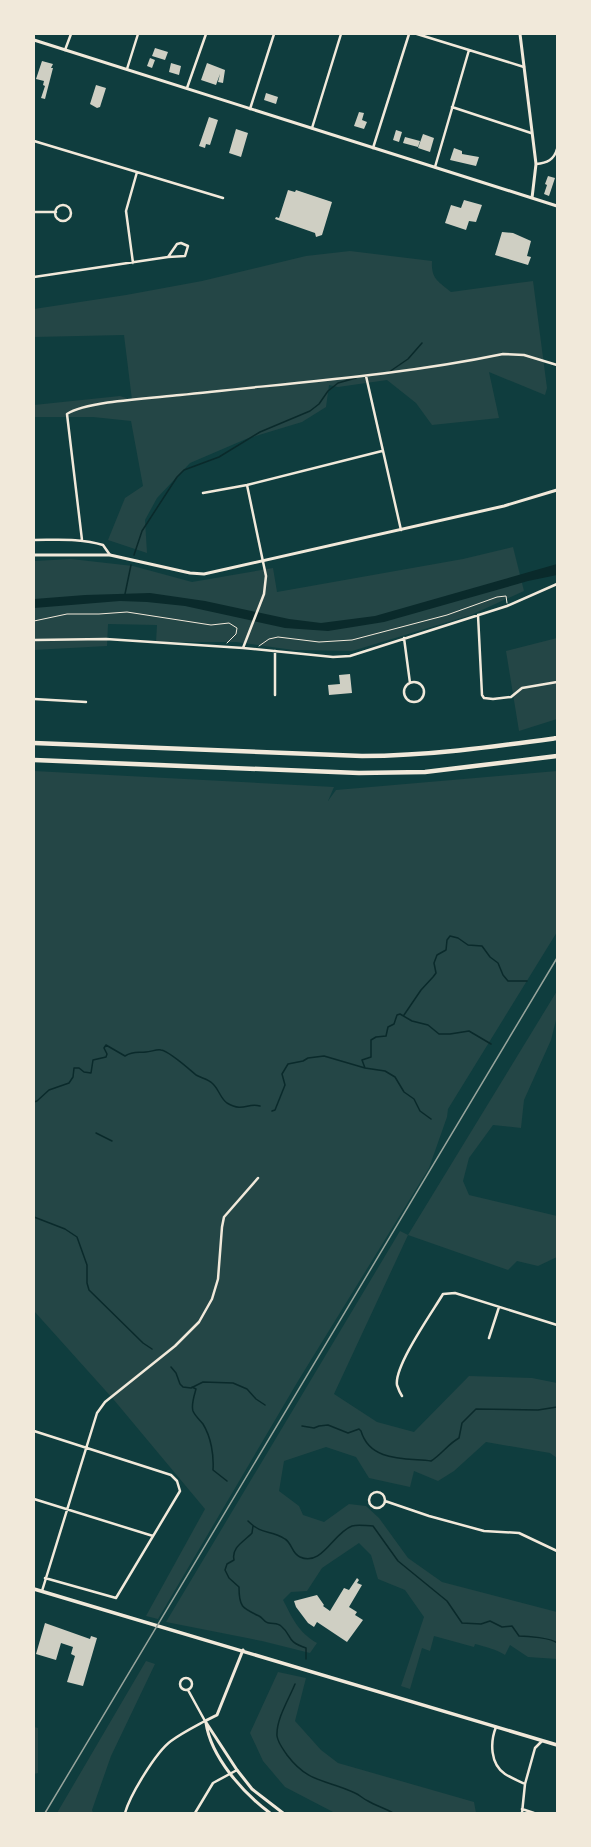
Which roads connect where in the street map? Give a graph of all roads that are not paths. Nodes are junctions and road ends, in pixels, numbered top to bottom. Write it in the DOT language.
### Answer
graph roads {
  1 [pos="71,34"];
  2 [pos="138,34"];
  3 [pos="206,34"];
  4 [pos="274,34"];
  5 [pos="341,34"];
  6 [pos="409,34"];
  7 [pos="418,34"];
  8 [pos="520,34"];
  9 [pos="34,40"];
  10 [pos="66,50"];
  11 [pos="469,50"];
  12 [pos="524,67"];
  13 [pos="127,69"];
  14 [pos="187,88"];
  15 [pos="452,107"];
  16 [pos="250,109"];
  17 [pos="312,129"];
  18 [pos="531,133"];
  19 [pos="34,141"];
  20 [pos="372,149"];
  21 [pos="557,149"];
  22 [pos="536,164"];
  23 [pos="435,167"];
  24 [pos="137,172"];
  25 [pos="224,198"];
  26 [pos="532,198"];
  27 [pos="557,206"];
  28 [pos="34,212"];
  29 [pos="56,212"];
  30 [pos="168,257"];
  31 [pos="133,263"];
  32 [pos="34,277"];
  33 [pos="557,365"];
  34 [pos="366,376"];
  35 [pos="382,451"];
  36 [pos="247,485"];
  37 [pos="557,490"];
  38 [pos="203,493"];
  39 [pos="401,530"];
  40 [pos="34,540"];
  41 [pos="82,540"];
  42 [pos="34,556"];
  43 [pos="110,556"];
  44 [pos="264,560"];
  45 [pos="557,584"];
  46 [pos="478,615"];
  47 [pos="404,638"];
  48 [pos="34,640"];
  49 [pos="243,648"];
  50 [pos="275,651"];
  51 [pos="557,682"];
  52 [pos="410,683"];
  53 [pos="275,695"];
  54 [pos="34,699"];
  55 [pos="86,702"];
  56 [pos="557,738"];
  57 [pos="34,743"];
  58 [pos="557,756"];
  59 [pos="34,760"];
  60 [pos="258,1178"];
  61 [pos="499,1306"];
  62 [pos="557,1325"];
  63 [pos="489,1338"];
  64 [pos="402,1396"];
  65 [pos="34,1431"];
  66 [pos="86,1448"];
  67 [pos="34,1499"];
  68 [pos="385,1501"];
  69 [pos="67,1509"];
  70 [pos="153,1536"];
  71 [pos="557,1551"];
  72 [pos="45,1578"];
  73 [pos="34,1589"];
  74 [pos="42,1591"];
  75 [pos="243,1650"];
  76 [pos="188,1690"];
  77 [pos="205,1721"];
  78 [pos="496,1727"];
  79 [pos="542,1741"];
  80 [pos="557,1745"];
  81 [pos="237,1770"];
  82 [pos="230,1774"];
  83 [pos="526,1784"];
  84 [pos="274,1807"];
  85 [pos="522,1811"];
  86 [pos="125,1813"];
  87 [pos="195,1813"];
  88 [pos="270,1813"];
  89 [pos="283,1813"];
  90 [pos="534,1813"];
  1 -- 10 [label="street"];
  2 -- 13 [label="street"];
  3 -- 14 [label="street"];
  4 -- 16 [label="street"];
  5 -- 17 [label="street"];
  6 -- 20 [label="street"];
  7 -- 11 [label="street"];
  8 -- 12 [label="street"];
  9 -- 10 [label="street"];
  10 -- 13 [label="street"];
  11 -- 12 [label="street"];
  11 -- 15 [label="street"];
  12 -- 18 [label="street"];
  13 -- 14 [label="street"];
  14 -- 16 [label="street"];
  15 -- 18 [label="street"];
  15 -- 23 [label="street"];
  16 -- 17 [label="street"];
  17 -- 20 [label="street"];
  18 -- 22 [label="street"];
  19 -- 24 [label="street"];
  20 -- 23 [label="street"];
  21 -- 22 [label="street"];
  22 -- 26 [label="street"];
  23 -- 26 [label="street"];
  24 -- 25 [label="street"];
  24 -- 31 [label="street"];
  26 -- 27 [label="street"];
  28 -- 29 [label="street"];
  29 -- 29 [label="street"];
  30 -- 30 [label="street"];
  30 -- 31 [label="street"];
  31 -- 32 [label="street"];
  33 -- 34 [label="street"];
  34 -- 35 [label="street"];
  34 -- 41 [label="street"];
  35 -- 36 [label="street"];
  35 -- 39 [label="street"];
  36 -- 38 [label="street"];
  36 -- 44 [label="street"];
  37 -- 39 [label="street"];
  39 -- 44 [label="street"];
  40 -- 41 [label="street"];
  41 -- 43 [label="street"];
  42 -- 43 [label="street"];
  43 -- 44 [label="street"];
  44 -- 49 [label="street"];
  45 -- 46 [label="street"];
  46 -- 47 [label="street"];
  46 -- 51 [label="street"];
  47 -- 50 [label="street"];
  47 -- 52 [label="street"];
  48 -- 49 [label="street"];
  49 -- 50 [label="street"];
  50 -- 53 [label="street"];
  52 -- 52 [label="street"];
  54 -- 55 [label="street"];
  56 -- 57 [label="highway"];
  58 -- 59 [label="highway"];
  60 -- 66 [label="street"];
  61 -- 62 [label="street"];
  61 -- 63 [label="street"];
  61 -- 64 [label="street"];
  65 -- 66 [label="street"];
  66 -- 69 [label="street"];
  66 -- 70 [label="street"];
  67 -- 69 [label="street"];
  68 -- 68 [label="street"];
  68 -- 71 [label="street"];
  69 -- 70 [label="street"];
  69 -- 72 [label="street"];
  70 -- 72 [label="street"];
  72 -- 74 [label="street"];
  73 -- 74 [label="main road"];
  74 -- 75 [label="main road"];
  75 -- 77 [label="street"];
  75 -- 78 [label="main road"];
  76 -- 76 [label="street"];
  76 -- 77 [label="street"];
  77 -- 81 [label="street"];
  77 -- 82 [label="street"];
  77 -- 86 [label="street"];
  78 -- 79 [label="main road"];
  78 -- 83 [label="street"];
  79 -- 80 [label="main road"];
  79 -- 83 [label="street"];
  81 -- 82 [label="street"];
  81 -- 84 [label="street"];
  82 -- 87 [label="street"];
  82 -- 88 [label="street"];
  83 -- 85 [label="street"];
  84 -- 88 [label="street"];
  84 -- 89 [label="street"];
  85 -- 90 [label="street"];
}
